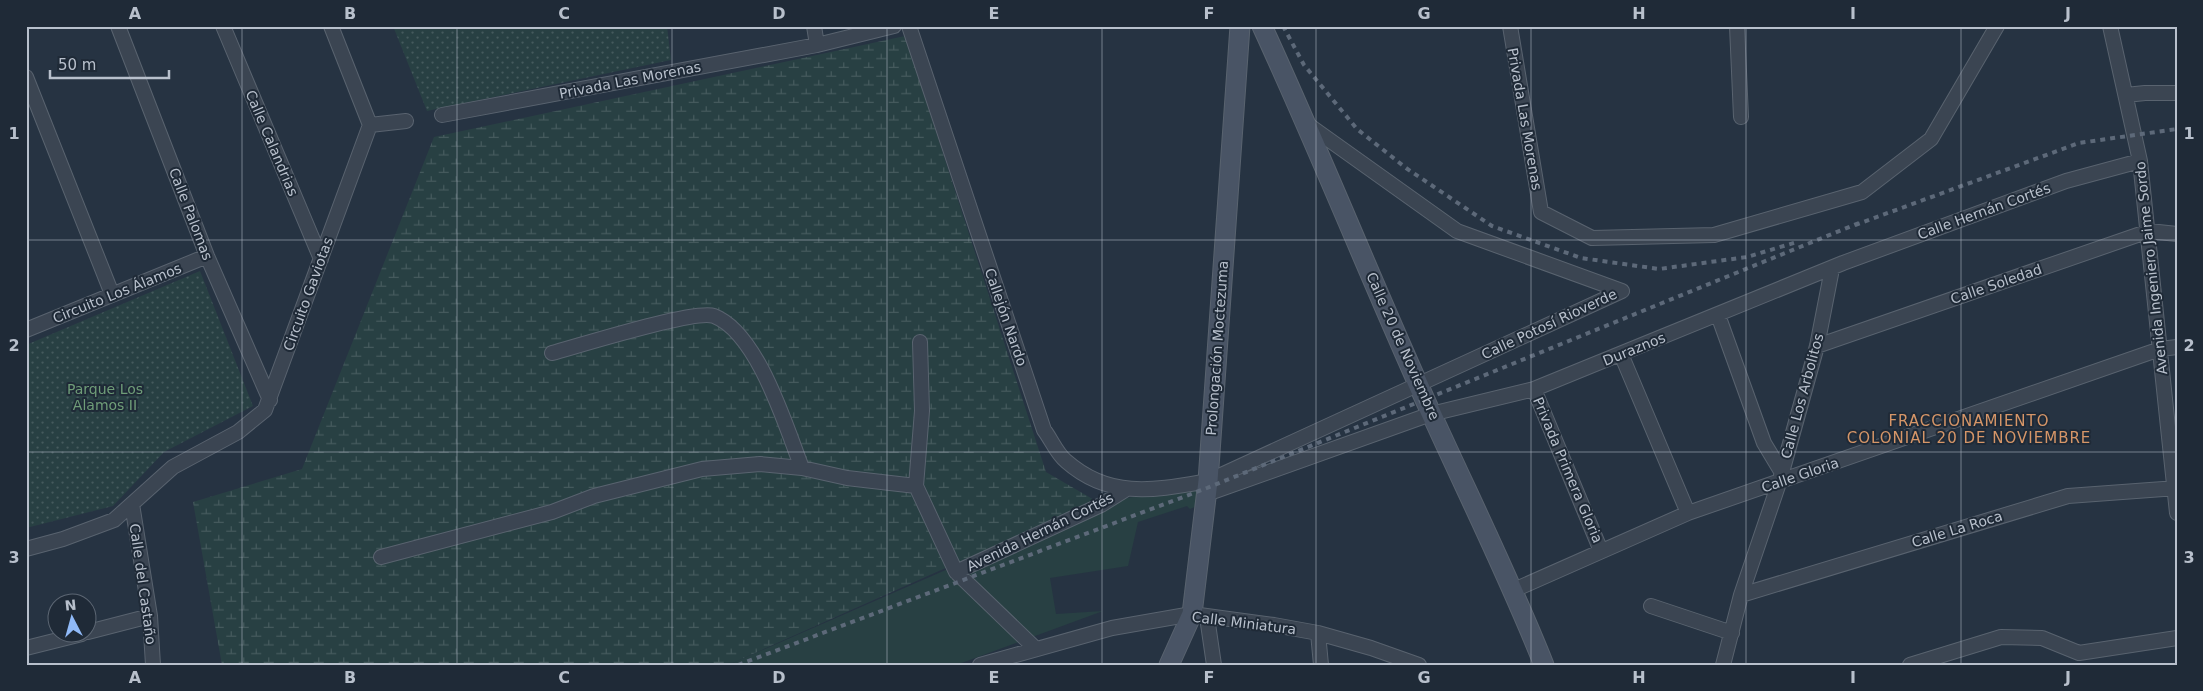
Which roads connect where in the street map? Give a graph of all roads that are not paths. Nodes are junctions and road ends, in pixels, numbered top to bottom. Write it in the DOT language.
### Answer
graph roads {
  1 [pos="118,26"];
  2 [pos="223,26"];
  3 [pos="331,26"];
  4 [pos="814,26"];
  5 [pos="894,26"];
  6 [pos="909,26"];
  7 [pos="1240,26"];
  8 [pos="1262,26"];
  9 [pos="1510,26"];
  10 [pos="1737,26"];
  11 [pos="1997,26"];
  12 [pos="2110,26"];
  13 [pos="817,45"];
  14 [pos="26,77"];
  15 [pos="2177,93"];
  16 [pos="2126,95"];
  17 [pos="442,115"];
  18 [pos="1741,117"];
  19 [pos="406,121"];
  20 [pos="1307,124"];
  21 [pos="370,126"];
  22 [pos="2140,161"];
  23 [pos="2149,231"];
  24 [pos="2177,234"];
  25 [pos="207,256"];
  26 [pos="321,259"];
  27 [pos="1832,269"];
  28 [pos="112,294"];
  29 [pos="1718,315"];
  30 [pos="26,330"];
  31 [pos="920,342"];
  32 [pos="1817,346"];
  33 [pos="2177,347"];
  34 [pos="2160,349"];
  35 [pos="552,353"];
  36 [pos="1621,354"];
  37 [pos="1418,384"];
  38 [pos="1534,389"];
  39 [pos="270,400"];
  40 [pos="1432,414"];
  41 [pos="802,468"];
  42 [pos="1780,478"];
  43 [pos="916,486"];
  44 [pos="1206,488"];
  45 [pos="2175,488"];
  46 [pos="1125,490"];
  47 [pos="132,504"];
  48 [pos="1688,513"];
  49 [pos="2177,513"];
  50 [pos="26,549"];
  51 [pos="1602,551"];
  52 [pos="381,558"];
  53 [pos="956,572"];
  54 [pos="1514,590"];
  55 [pos="1741,595"];
  56 [pos="1651,606"];
  57 [pos="1200,615"];
  58 [pos="150,616"];
  59 [pos="98,629"];
  60 [pos="1318,633"];
  61 [pos="1732,633"];
  62 [pos="2177,638"];
  63 [pos="48,642"];
  64 [pos="26,648"];
  65 [pos="1036,649"];
  66 [pos="153,665"];
  67 [pos="980,665"];
  68 [pos="1169,665"];
  69 [pos="1214,665"];
  70 [pos="1321,665"];
  71 [pos="1419,665"];
  72 [pos="1544,665"];
  73 [pos="1723,665"];
  74 [pos="1910,665"];
  1 -- 25 [label="street, Calle Palomas"];
  2 -- 26 [label="street, Calle Calandrias"];
  3 -- 21 [label="street"];
  4 -- 13 [label="street"];
  5 -- 13 [label="street, Privada Las Morenas"];
  6 -- 46 [label="street, Callejón Nardo"];
  7 -- 44 [label="main road, Prolongación Moctezuma"];
  8 -- 20 [label="main road, Calle 20 de Noviembre"];
  9 -- 11 [label="street, Privada Las Morenas"];
  10 -- 18 [label="street"];
  12 -- 16 [label="street, Avenida Ingeniero Jaime Sordo"];
  13 -- 17 [label="street, Privada Las Morenas"];
  14 -- 28 [label="street"];
  15 -- 16 [label="street"];
  16 -- 22 [label="street, Avenida Ingeniero Jaime Sordo"];
  19 -- 21 [label="street"];
  20 -- 37 [label="main road, Calle 20 de Noviembre"];
  20 -- 37 [label="street, Calle Potosí Rioverde"];
  21 -- 26 [label="street, Circuito Gaviotas"];
  22 -- 23 [label="street, Avenida Ingeniero Jaime Sordo"];
  22 -- 27 [label="street, Calle Hernán Cortés"];
  23 -- 24 [label="street, Calle Soledad"];
  23 -- 32 [label="street, Calle Soledad"];
  23 -- 34 [label="street, Avenida Ingeniero Jaime Sordo"];
  25 -- 28 [label="street, Circuito Los Álamos"];
  25 -- 39 [label="street, Calle Palomas"];
  26 -- 39 [label="street, Circuito Gaviotas"];
  27 -- 29 [label="street, Duraznos"];
  27 -- 32 [label="street, Calle Los Arbolitos"];
  28 -- 30 [label="street, Circuito Los Álamos"];
  29 -- 36 [label="street, Duraznos"];
  29 -- 42 [label="street"];
  31 -- 43 [label="street"];
  32 -- 42 [label="street, Calle Los Arbolitos"];
  33 -- 34 [label="street, Calle Gloria"];
  34 -- 42 [label="street, Calle Gloria"];
  34 -- 45 [label="street, Avenida Ingeniero Jaime Sordo"];
  35 -- 41 [label="street"];
  36 -- 38 [label="street, Duraznos"];
  36 -- 48 [label="street"];
  37 -- 40 [label="main road, Calle 20 de Noviembre"];
  37 -- 44 [label="street, Calle Potosí Rioverde"];
  38 -- 40 [label="street, Duraznos"];
  38 -- 51 [label="street, Privada Primera Gloria"];
  39 -- 47 [label="street, Circuito Gaviotas"];
  40 -- 44 [label="street"];
  40 -- 54 [label="main road, Calle 20 de Noviembre"];
  41 -- 43 [label="street"];
  41 -- 52 [label="street"];
  42 -- 48 [label="street, Calle Gloria"];
  42 -- 55 [label="street, Calle Los Arbolitos"];
  43 -- 53 [label="street"];
  44 -- 46 [label="street, Callejón Nardo"];
  44 -- 57 [label="main road, Prolongación Moctezuma"];
  45 -- 49 [label="street, Avenida Ingeniero Jaime Sordo"];
  45 -- 55 [label="street, Calle La Roca"];
  46 -- 53 [label="street, Avenida Hernán Cortés"];
  47 -- 50 [label="street"];
  47 -- 58 [label="street, Calle del Castaño"];
  48 -- 51 [label="street, Calle Gloria"];
  51 -- 54 [label="street, Calle Gloria"];
  53 -- 65 [label="street"];
  54 -- 72 [label="main road, Calle 20 de Noviembre"];
  55 -- 61 [label="street, Calle Los Arbolitos"];
  56 -- 61 [label="street"];
  57 -- 60 [label="street, Calle Miniatura"];
  57 -- 65 [label="street, Calle Miniatura"];
  57 -- 68 [label="main road, Prolongación Moctezuma"];
  57 -- 69 [label="street"];
  58 -- 59 [label="street"];
  58 -- 66 [label="street, Calle del Castaño"];
  60 -- 70 [label="street"];
  60 -- 71 [label="street, Calle Miniatura"];
  61 -- 73 [label="street, Calle Los Arbolitos"];
  62 -- 74 [label="street"];
  63 -- 64 [label="street"];
  65 -- 67 [label="street, Calle Miniatura"];
}
